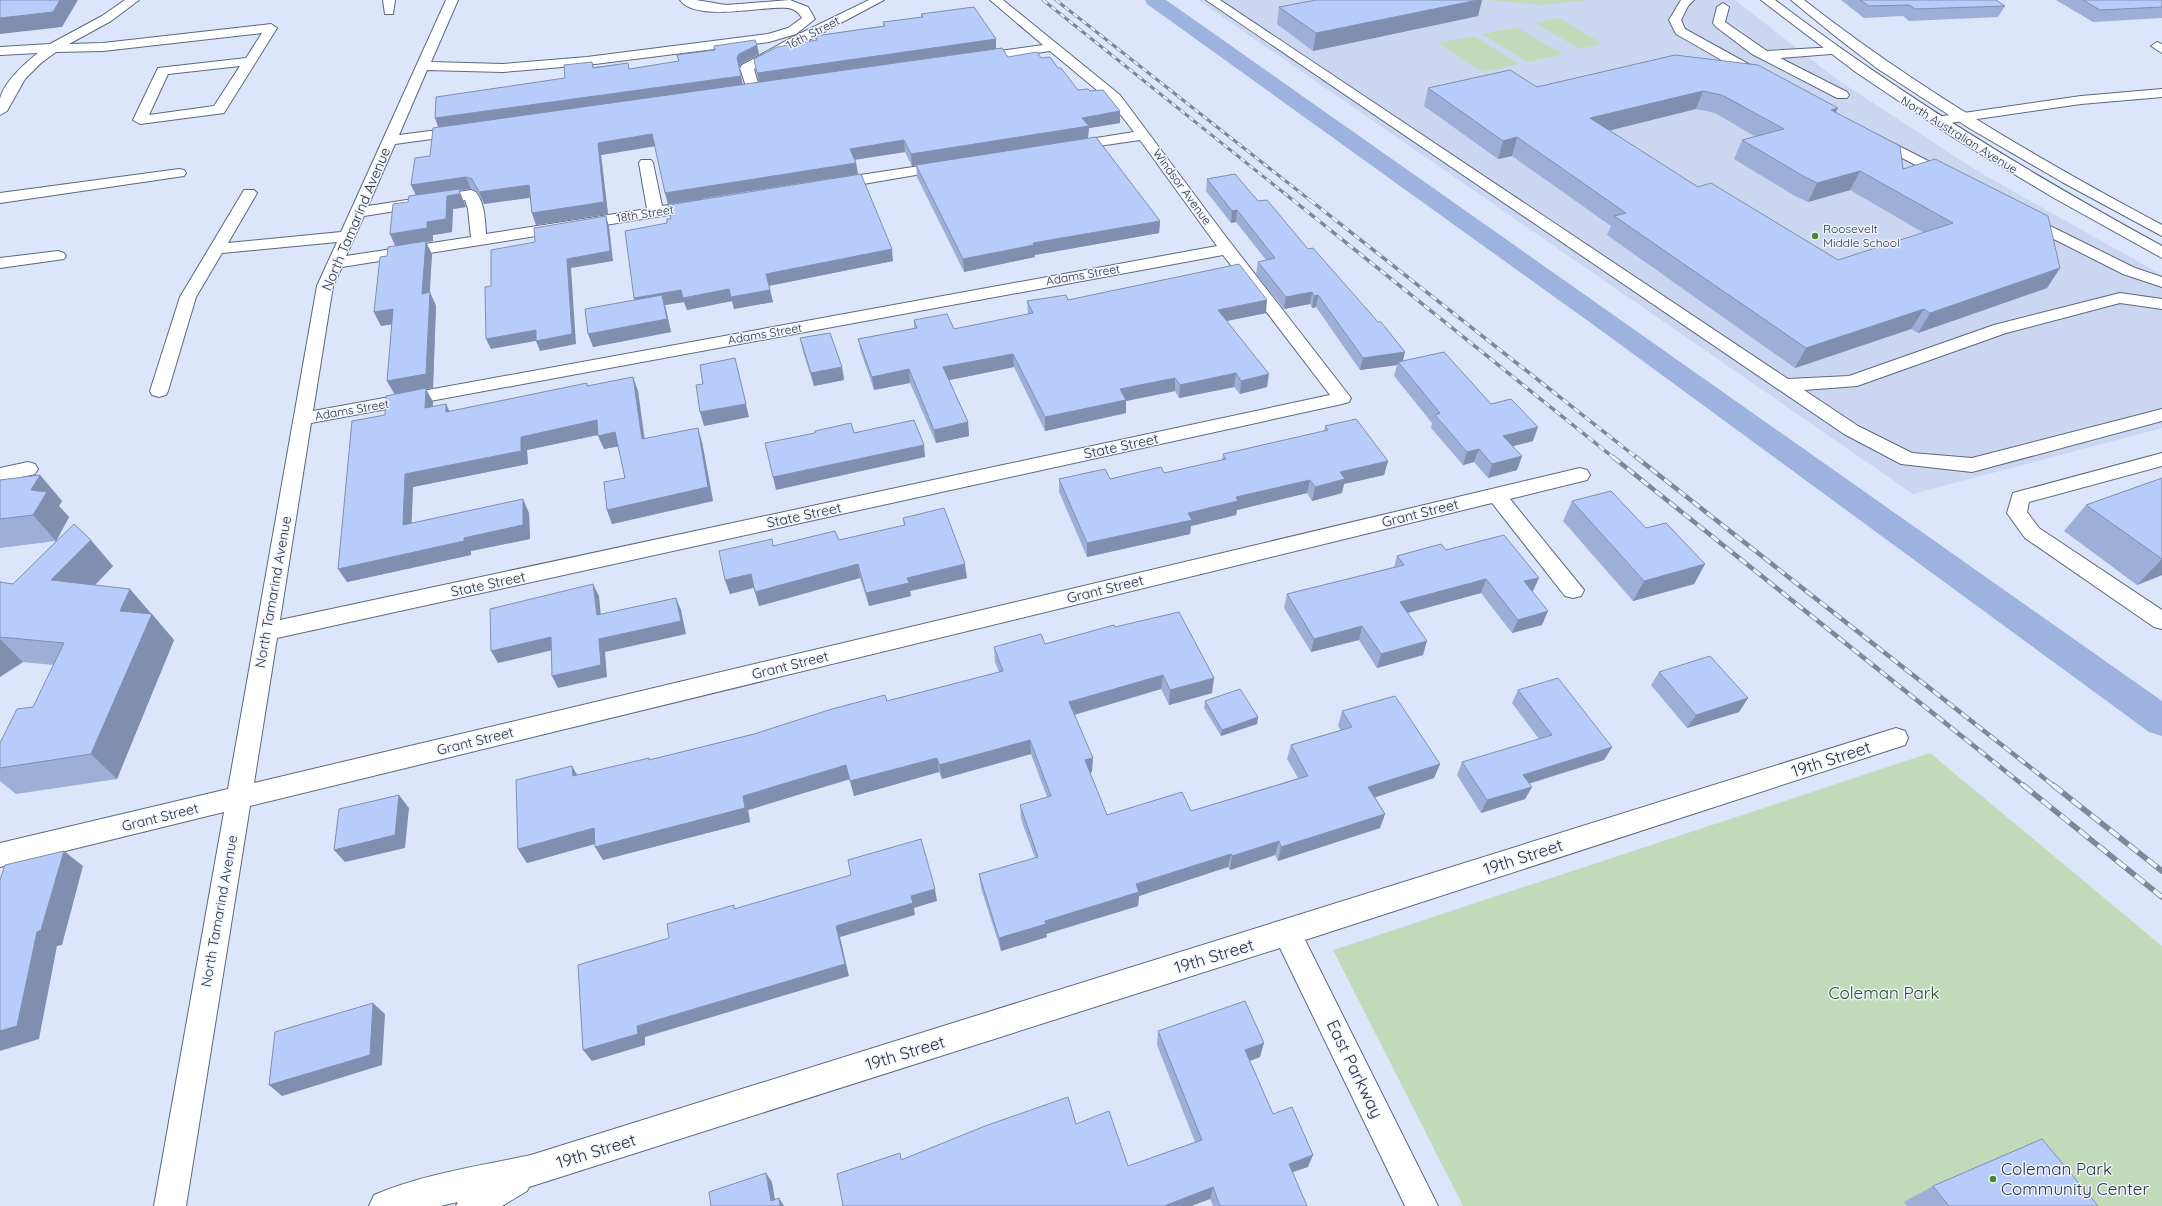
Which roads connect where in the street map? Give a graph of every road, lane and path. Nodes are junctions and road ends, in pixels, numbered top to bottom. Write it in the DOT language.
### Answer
graph roads {
  1 [pos="133,0"];
  2 [pos="452,0"];
  3 [pos="686,0"];
  4 [pos="814,0"];
  5 [pos="878,0"];
  6 [pos="996,0"];
  7 [pos="1212,0"];
  8 [pos="1688,0"];
  9 [pos="1767,0"];
  10 [pos="1797,0"];
  11 [pos="798,7"];
  12 [pos="1723,7"];
  13 [pos="1053,47"];
  14 [pos="54,48"];
  15 [pos="1831,50"];
  16 [pos="0,51"];
  17 [pos="1764,55"];
  18 [pos="966,60"];
  19 [pos="250,61"];
  20 [pos="423,66"];
  21 [pos="1770,82"];
  22 [pos="768,87"];
  23 [pos="752,90"];
  24 [pos="737,92"];
  25 [pos="2162,93"];
  26 [pos="1842,95"];
  27 [pos="0,111"];
  28 [pos="1961,117"];
  29 [pos="1936,121"];
  30 [pos="475,129"];
  31 [pos="1860,130"];
  32 [pos="1144,135"];
  33 [pos="389,141"];
  34 [pos="1054,149"];
  35 [pos="646,163"];
  36 [pos="960,164"];
  37 [pos="180,173"];
  38 [pos="1962,184"];
  39 [pos="820,186"];
  40 [pos="249,194"];
  41 [pos="0,198"];
  42 [pos="710,204"];
  43 [pos="358,212"];
  44 [pos="655,212"];
  45 [pos="2017,214"];
  46 [pos="2162,232"];
  47 [pos="347,236"];
  48 [pos="479,240"];
  49 [pos="216,249"];
  50 [pos="1227,249"];
  51 [pos="2162,253"];
  52 [pos="58,256"];
  53 [pos="0,262"];
  54 [pos="335,263"];
  55 [pos="2162,282"];
  56 [pos="2162,304"];
  57 [pos="1786,385"];
  58 [pos="159,391"];
  59 [pos="1342,398"];
  60 [pos="2162,415"];
  61 [pos="302,419"];
  62 [pos="2162,459"];
  63 [pos="28,469"];
  64 [pos="0,475"];
  65 [pos="1580,475"];
  66 [pos="1496,495"];
  67 [pos="1573,590"];
  68 [pos="2162,620"];
  69 [pos="266,632"];
  70 [pos="1896,738"];
  71 [pos="238,798"];
  72 [pos="0,856"];
  73 [pos="1287,933"];
  74 [pos="531,1171"];
  75 [pos="170,1206"];
  76 [pos="385,1206"];
  77 [pos="472,1206"];
  78 [pos="1422,1206"];
  1 -- 14 [label="street"];
  2 -- 20 [label="street, North Tamarind Avenue"];
  3 -- 11 [label="street"];
  4 -- 11 [label="street"];
  5 -- 23 [label="street, 16th Street"];
  6 -- 13 [label="street, Windsor Avenue"];
  7 -- 57 [label="street"];
  8 -- 21 [label="street"];
  9 -- 15 [label="street, North Australian Avenue"];
  10 -- 28 [label="street, North Australian Avenue"];
  11 -- 20 [label="street"];
  12 -- 17 [label="street"];
  13 -- 18 [label="street"];
  13 -- 32 [label="street, Windsor Avenue"];
  14 -- 16 [label="street"];
  14 -- 19 [label="street"];
  14 -- 27 [label="street"];
  15 -- 17 [label="street"];
  15 -- 29 [label="street, North Australian Avenue"];
  17 -- 26 [label="street"];
  19 -- 19 [label="street"];
  20 -- 33 [label="street, North Tamarind Avenue"];
  22 -- 23 [label="street"];
  23 -- 24 [label="street"];
  25 -- 28 [label="street"];
  28 -- 29 [label="street"];
  28 -- 46 [label="street, North Australian Avenue"];
  29 -- 51 [label="street, North Australian Avenue"];
  30 -- 33 [label="street"];
  31 -- 38 [label="street"];
  32 -- 34 [label="street"];
  32 -- 50 [label="street, Windsor Avenue"];
  33 -- 43 [label="street, North Tamarind Avenue"];
  35 -- 44 [label="street"];
  36 -- 39 [label="street"];
  37 -- 41 [label="street"];
  40 -- 49 [label="street"];
  42 -- 44 [label="street, 18th Street"];
  43 -- 47 [label="street, North Tamarind Avenue"];
  43 -- 48 [label="street"];
  44 -- 48 [label="street, 18th Street"];
  45 -- 55 [label="street"];
  47 -- 49 [label="street"];
  47 -- 54 [label="street, North Tamarind Avenue"];
  48 -- 54 [label="street, 18th Street"];
  49 -- 58 [label="street"];
  50 -- 59 [label="street, Windsor Avenue"];
  50 -- 61 [label="street, Adams Street"];
  52 -- 53 [label="street"];
  54 -- 61 [label="street, North Tamarind Avenue"];
  56 -- 57 [label="street"];
  57 -- 60 [label="street"];
  59 -- 69 [label="street, State Street"];
  61 -- 69 [label="street, North Tamarind Avenue"];
  62 -- 68 [label="street"];
  63 -- 64 [label="street"];
  65 -- 66 [label="street, Grant Street"];
  66 -- 67 [label="street"];
  66 -- 71 [label="street, Grant Street"];
  69 -- 71 [label="street, North Tamarind Avenue"];
  70 -- 73 [label="street, 19th Street"];
  71 -- 72 [label="street, Grant Street"];
  71 -- 75 [label="street, North Tamarind Avenue"];
  73 -- 74 [label="street, 19th Street"];
  73 -- 78 [label="street, East Parkway"];
  74 -- 76 [label="street, 19th Street"];
  74 -- 77 [label="street, 19th Street"];
}
